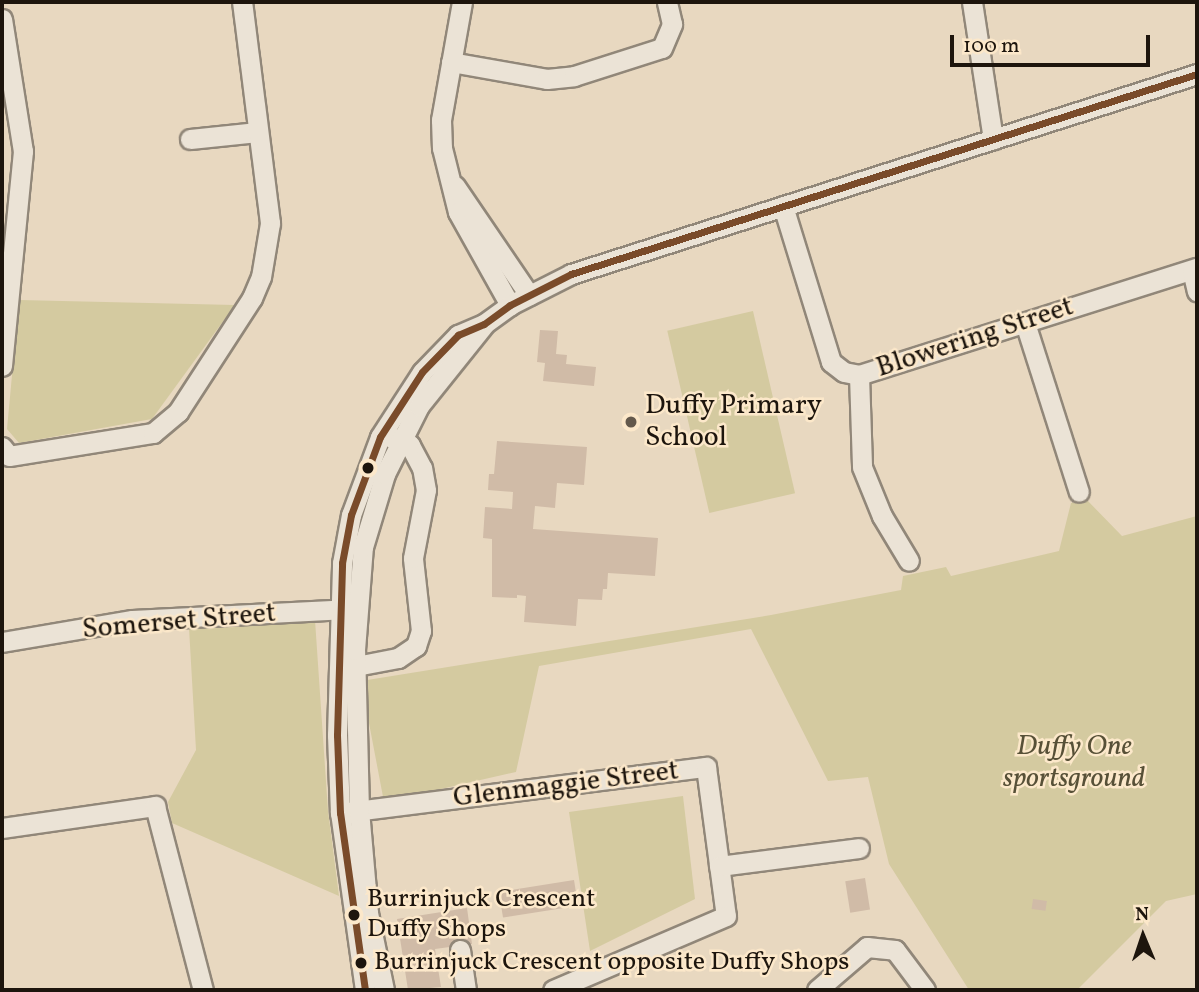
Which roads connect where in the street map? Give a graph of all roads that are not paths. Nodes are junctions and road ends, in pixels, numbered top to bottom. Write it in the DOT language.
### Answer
graph roads {
  1 [pos="242,2"];
  2 [pos="462,2"];
  3 [pos="667,2"];
  4 [pos="972,2"];
  5 [pos="2,19"];
  6 [pos="451,62"];
  7 [pos="1197,74"];
  8 [pos="258,132"];
  9 [pos="190,139"];
  10 [pos="993,139"];
  11 [pos="448,177"];
  12 [pos="783,206"];
  13 [pos="1194,269"];
  14 [pos="1197,291"];
  15 [pos="529,295"];
  16 [pos="510,305"];
  17 [pos="1025,323"];
  18 [pos="484,324"];
  19 [pos="2,366"];
  20 [pos="859,375"];
  21 [pos="380,437"];
  22 [pos="403,439"];
  23 [pos="2,447"];
  24 [pos="1079,492"];
  25 [pos="909,562"];
  26 [pos="348,609"];
  27 [pos="2,642"];
  28 [pos="338,652"];
  29 [pos="356,666"];
  30 [pos="350,812"];
  31 [pos="2,828"];
  32 [pos="859,848"];
  33 [pos="719,866"];
  34 [pos="460,950"];
  35 [pos="203,990"];
  36 [pos="365,990"];
  37 [pos="384,990"];
  38 [pos="466,990"];
  39 [pos="552,990"];
  40 [pos="817,990"];
  41 [pos="925,990"];
  1 -- 8 [label="street"];
  2 -- 6 [label="street"];
  3 -- 6 [label="street"];
  4 -- 10 [label="street"];
  5 -- 19 [label="street"];
  6 -- 11 [label="street"];
  7 -- 10 [label="street"];
  8 -- 9 [label="street"];
  8 -- 23 [label="street"];
  10 -- 12 [label="street"];
  11 -- 15 [label="street"];
  11 -- 16 [label="street"];
  12 -- 15 [label="street"];
  12 -- 20 [label="street, Blowering Street"];
  13 -- 14 [label="street"];
  13 -- 17 [label="street, Blowering Street"];
  15 -- 16 [label="street"];
  16 -- 18 [label="street"];
  17 -- 20 [label="street, Blowering Street"];
  17 -- 24 [label="street"];
  18 -- 21 [label="street"];
  18 -- 22 [label="street"];
  20 -- 25 [label="street"];
  21 -- 22 [label="street"];
  21 -- 26 [label="street"];
  22 -- 26 [label="street"];
  22 -- 29 [label="street"];
  26 -- 27 [label="street, Somerset Street"];
  26 -- 28 [label="street"];
  26 -- 29 [label="street"];
  28 -- 29 [label="street"];
  28 -- 30 [label="street"];
  29 -- 30 [label="street"];
  30 -- 33 [label="street, Glenmaggie Street"];
  30 -- 36 [label="street"];
  30 -- 37 [label="street"];
  31 -- 35 [label="street"];
  32 -- 33 [label="street"];
  33 -- 39 [label="street, Glenmaggie Street"];
  34 -- 38 [label="street"];
  40 -- 41 [label="street"];
}
